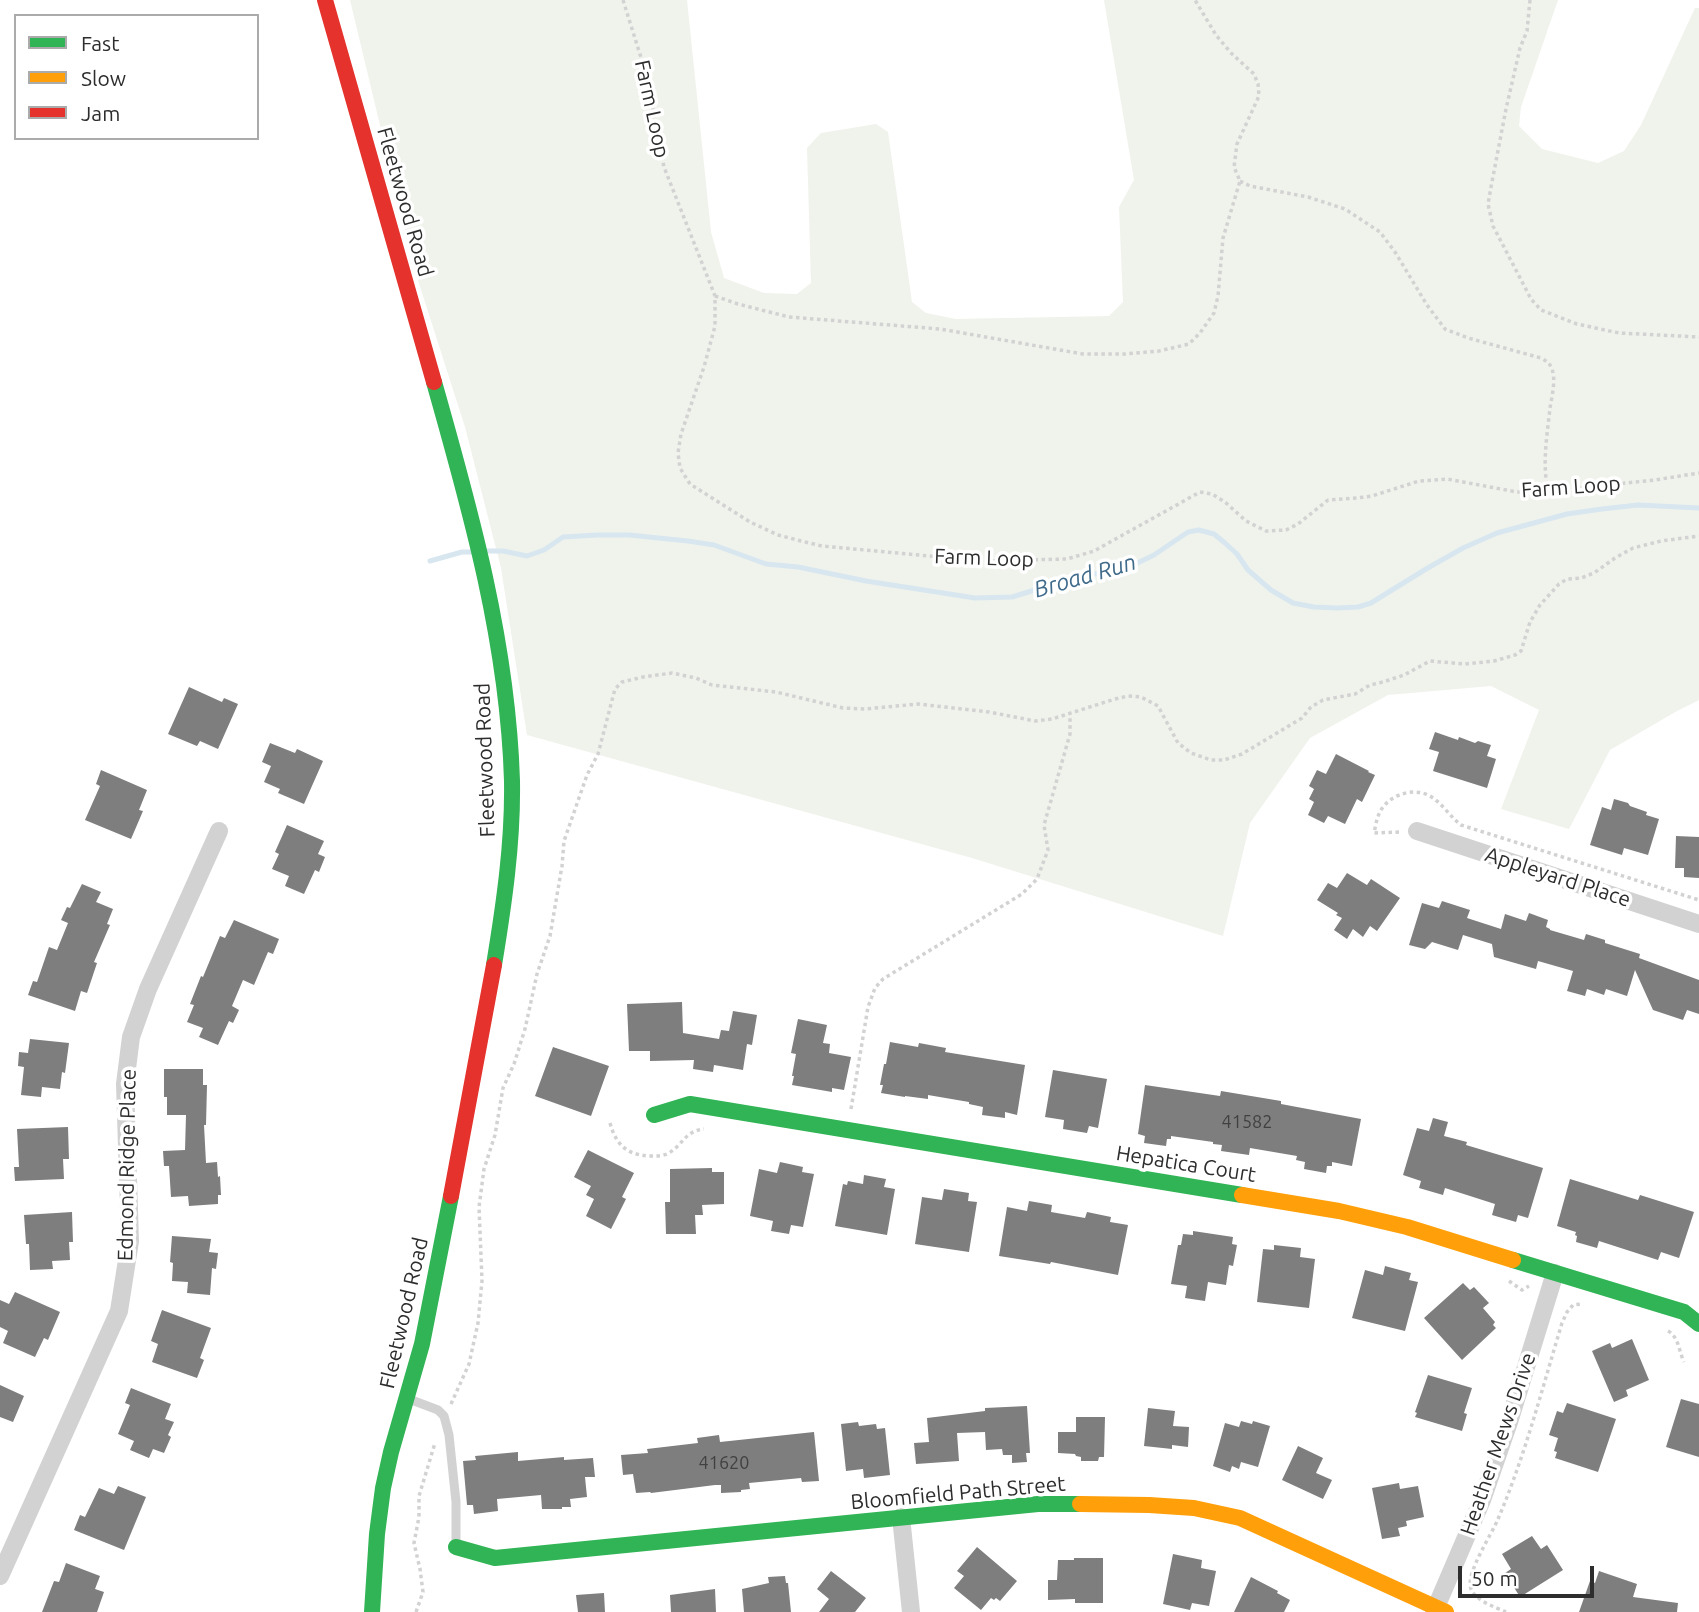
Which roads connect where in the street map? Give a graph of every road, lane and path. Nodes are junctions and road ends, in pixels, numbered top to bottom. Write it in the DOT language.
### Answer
graph roads {
  1 [pos="325,0"];
  2 [pos="623,0"];
  3 [pos="1195,0"];
  4 [pos="1530,0"];
  5 [pos="1240,181"];
  6 [pos="715,296"];
  7 [pos="1699,337"];
  8 [pos="1699,473"];
  9 [pos="1548,492"];
  10 [pos="1699,536"];
  11 [pos="1070,713"];
  12 [pos="219,831"];
  13 [pos="1417,831"];
  14 [pos="1699,924"];
  15 [pos="654,1115"];
  16 [pos="610,1123"];
  17 [pos="847,1129"];
  18 [pos="713,1130"];
  19 [pos="1555,1273"];
  20 [pos="1506,1279"];
  21 [pos="1548,1291"];
  22 [pos="1573,1305"];
  23 [pos="1586,1305"];
  24 [pos="1699,1324"];
  25 [pos="1666,1330"];
  26 [pos="1684,1362"];
  27 [pos="407,1399"];
  28 [pos="444,1416"];
  29 [pos="901,1517"];
  30 [pos="456,1547"];
  31 [pos="0,1576"];
  32 [pos="1438,1610"];
  33 [pos="372,1612"];
  34 [pos="416,1612"];
  35 [pos="911,1612"];
  36 [pos="1506,1612"];
  1 -- 27 [label="street, Fleetwood Road"];
  2 -- 6 [label="path, Farm Loop"];
  3 -- 5 [label="path"];
  4 -- 7 [label="path"];
  5 -- 6 [label="path"];
  5 -- 9 [label="path"];
  6 -- 9 [label="path, Farm Loop"];
  8 -- 9 [label="path, Farm Loop"];
  10 -- 11 [label="path"];
  11 -- 17 [label="path"];
  11 -- 28 [label="path"];
  12 -- 31 [label="street, Edmond Ridge Place"];
  13 -- 14 [label="street, Appleyard Place"];
  15 -- 17 [label="street, Hepatica Court"];
  16 -- 18 [label="path"];
  17 -- 19 [label="street, Hepatica Court"];
  19 -- 21 [label="street, Heather Mews Drive"];
  19 -- 24 [label="street, Hepatica Court"];
  20 -- 21 [label="path"];
  21 -- 22 [label="path"];
  21 -- 32 [label="street, Heather Mews Drive"];
  22 -- 23 [label="path"];
  22 -- 36 [label="path"];
  25 -- 26 [label="path"];
  27 -- 28 [label="lane"];
  27 -- 33 [label="street, Fleetwood Road"];
  28 -- 30 [label="lane"];
  28 -- 34 [label="path"];
  29 -- 30 [label="street, Bloomfield Path Street"];
  29 -- 32 [label="street, Bloomfield Path Street"];
  29 -- 35 [label="street"];
}
